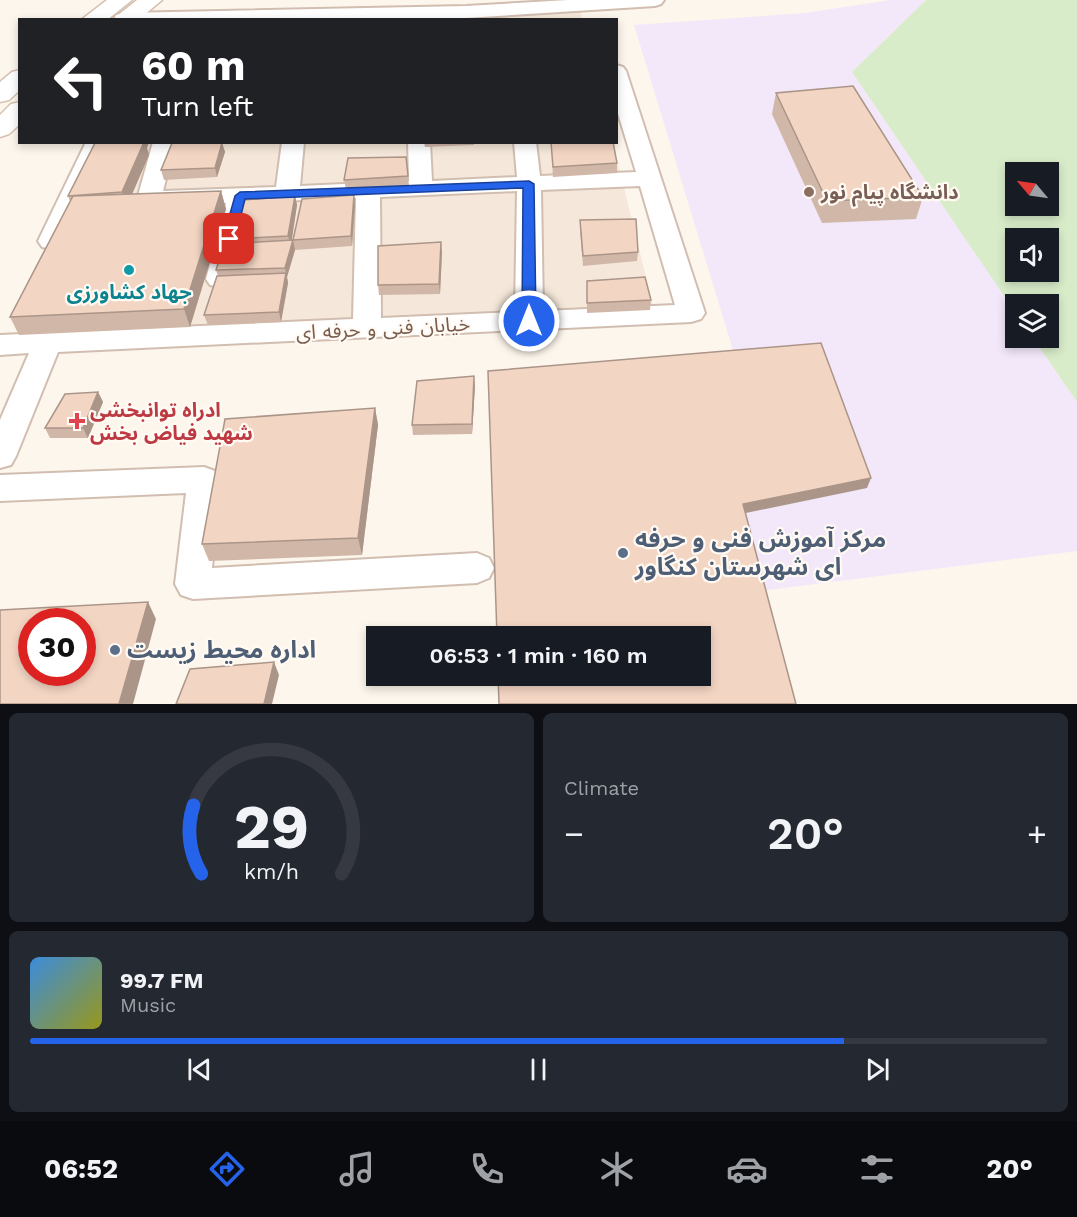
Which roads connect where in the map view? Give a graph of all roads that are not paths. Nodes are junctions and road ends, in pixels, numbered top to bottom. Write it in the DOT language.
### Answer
graph roads {
  1 [pos="121,0"];
  2 [pos="655,0"];
  3 [pos="599,12"];
  4 [pos="154,13"];
  5 [pos="513,14"];
  6 [pos="414,16"];
  7 [pos="308,17"];
  8 [pos="95,18"];
  9 [pos="128,18"];
  10 [pos="194,18"];
  11 [pos="255,18"];
  12 [pos="618,78"];
  13 [pos="18,79"];
  14 [pos="0,95"];
  15 [pos="18,111"];
  16 [pos="0,129"];
  17 [pos="97,144"];
  18 [pos="164,144"];
  19 [pos="293,144"];
  20 [pos="419,144"];
  21 [pos="525,144"];
  22 [pos="649,179"];
  23 [pos="529,184"];
  24 [pos="421,189"];
  25 [pos="368,191"];
  26 [pos="288,194"];
  27 [pos="240,196"];
  28 [pos="42,260"];
  29 [pos="210,314"];
  30 [pos="529,321"];
  31 [pos="367,328"];
  32 [pos="5,338"];
  33 [pos="48,343"];
  34 [pos="0,456"];
  35 [pos="0,488"];
  36 [pos="477,568"];
  1 -- 8 [label="main road"];
  2 -- 3 [label="street"];
  3 -- 5 [label="street"];
  4 -- 9 [label="main road"];
  4 -- 10 [label="street"];
  5 -- 6 [label="street"];
  6 -- 7 [label="street"];
  7 -- 11 [label="street"];
  12 -- 22 [label="street, خیابان فنی و حرفه ای"];
  13 -- 14 [label="main road"];
  15 -- 16 [label="main road"];
  17 -- 28 [label="street"];
  18 -- 27 [label="street"];
  19 -- 26 [label="street"];
  20 -- 24 [label="street"];
  21 -- 23 [label="street"];
  22 -- 23 [label="street"];
  22 -- 30 [label="street, خیابان فنی و حرفه ای"];
  23 -- 24 [label="street"];
  23 -- 30 [label="street"];
  24 -- 25 [label="street"];
  25 -- 26 [label="street"];
  25 -- 31 [label="street"];
  26 -- 27 [label="street"];
  27 -- 29 [label="street"];
  30 -- 31 [label="street, خیابان فنی و حرفه ای"];
  31 -- 33 [label="street, خیابان فنی و حرفه ای"];
  32 -- 33 [label="street, خیابان فنی و حرفه ای"];
  33 -- 34 [label="street"];
  35 -- 36 [label="street"];
}
